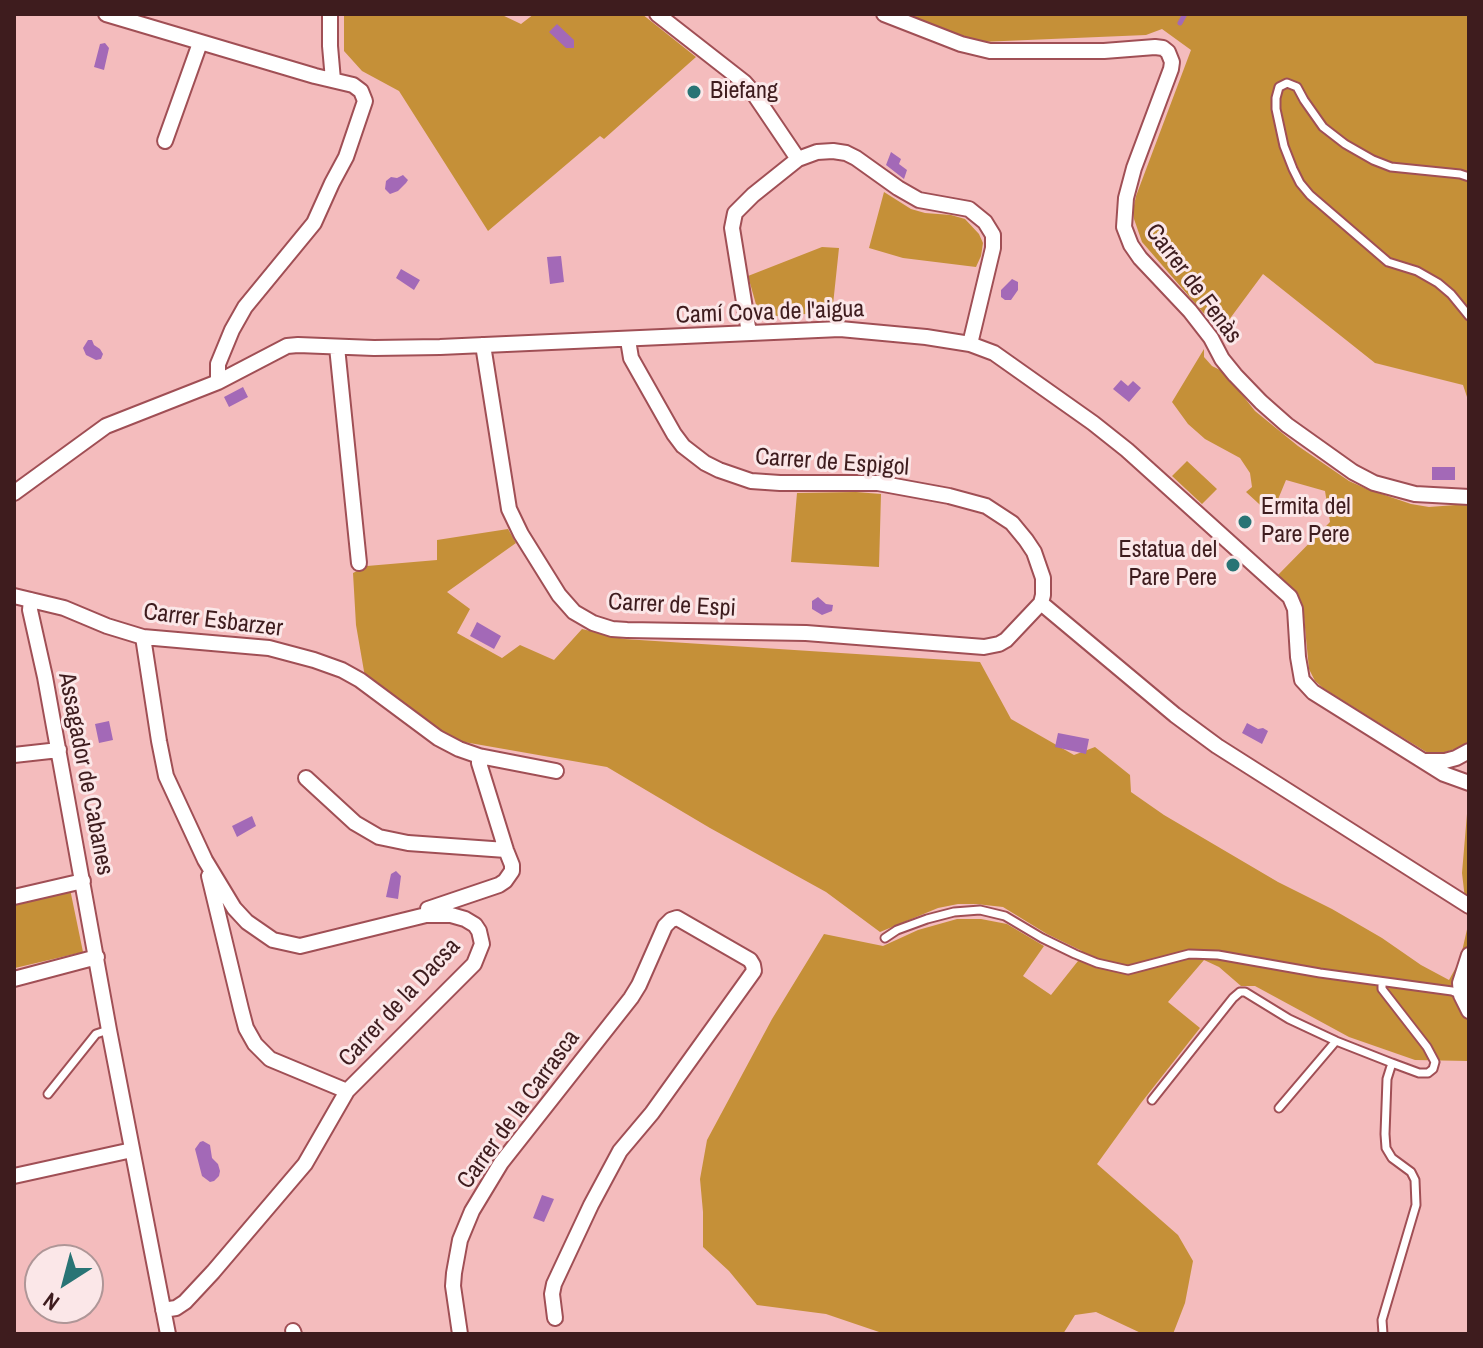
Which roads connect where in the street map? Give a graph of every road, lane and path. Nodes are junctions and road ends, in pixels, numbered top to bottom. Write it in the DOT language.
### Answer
graph roads {
  1 [pos="106,14"];
  2 [pos="330,14"];
  3 [pos="657,14"];
  4 [pos="884,14"];
  5 [pos="200,43"];
  6 [pos="333,80"];
  7 [pos="165,141"];
  8 [pos="798,159"];
  9 [pos="1469,177"];
  10 [pos="1469,316"];
  11 [pos="749,333"];
  12 [pos="628,340"];
  13 [pos="970,344"];
  14 [pos="483,345"];
  15 [pos="337,347"];
  16 [pos="218,382"];
  17 [pos="14,493"];
  18 [pos="1469,497"];
  19 [pos="359,563"];
  20 [pos="14,596"];
  21 [pos="31,600"];
  22 [pos="1041,603"];
  23 [pos="143,637"];
  24 [pos="59,750"];
  25 [pos="1469,751"];
  26 [pos="14,755"];
  27 [pos="479,756"];
  28 [pos="1424,762"];
  29 [pos="556,771"];
  30 [pos="306,778"];
  31 [pos="1469,783"];
  32 [pos="506,850"];
  33 [pos="205,860"];
  34 [pos="83,881"];
  35 [pos="14,897"];
  36 [pos="1469,906"];
  37 [pos="426,915"];
  38 [pos="885,938"];
  39 [pos="1469,955"];
  40 [pos="97,957"];
  41 [pos="14,979"];
  42 [pos="1382,982"];
  43 [pos="1461,995"];
  44 [pos="1469,1011"];
  45 [pos="109,1030"];
  46 [pos="1336,1041"];
  47 [pos="1392,1063"];
  48 [pos="347,1091"];
  49 [pos="48,1094"];
  50 [pos="1152,1100"];
  51 [pos="1279,1108"];
  52 [pos="132,1150"];
  53 [pos="14,1176"];
  54 [pos="163,1310"];
  55 [pos="555,1318"];
  56 [pos="168,1334"];
  57 [pos="460,1334"];
  58 [pos="1383,1334"];
  1 -- 5 [label="street"];
  2 -- 6 [label="street"];
  3 -- 8 [label="street"];
  4 -- 18 [label="street, Carrer de Fenàs"];
  5 -- 6 [label="street"];
  5 -- 7 [label="street"];
  6 -- 16 [label="street"];
  8 -- 11 [label="street"];
  8 -- 13 [label="street"];
  9 -- 10 [label="lane"];
  11 -- 12 [label="street, Camí Cova de l'aigua"];
  11 -- 13 [label="street, Camí Cova de l'aigua"];
  12 -- 14 [label="street, Camí Cova de l'aigua"];
  12 -- 22 [label="street, Carrer de Espigol"];
  13 -- 28 [label="street, Camí Cova de l'aigua"];
  14 -- 15 [label="street, Camí Cova de l'aigua"];
  14 -- 22 [label="street, Carrer de Espi"];
  15 -- 16 [label="street, Camí Cova de l'aigua"];
  15 -- 19 [label="street"];
  16 -- 17 [label="street, Camí Cova de l'aigua"];
  20 -- 21 [label="street, Carrer Esbarzer"];
  21 -- 23 [label="street, Carrer Esbarzer"];
  21 -- 24 [label="street, Assagador de Cabanes"];
  22 -- 36 [label="street"];
  23 -- 27 [label="street, Carrer Esbarzer"];
  23 -- 33 [label="street, Carrer de la Dacsa"];
  24 -- 26 [label="street"];
  24 -- 34 [label="street, Assagador de Cabanes"];
  25 -- 28 [label="street"];
  27 -- 29 [label="street, Carrer Esbarzer"];
  27 -- 32 [label="street"];
  28 -- 31 [label="street, Camí Cova de l'aigua"];
  30 -- 32 [label="street"];
  32 -- 37 [label="street"];
  33 -- 37 [label="street, Carrer de la Dacsa"];
  33 -- 48 [label="street, Carrer de la Dacsa"];
  34 -- 35 [label="street"];
  34 -- 40 [label="street, Assagador de Cabanes"];
  37 -- 48 [label="street, Carrer de la Dacsa"];
  38 -- 42 [label="lane"];
  39 -- 43 [label="street"];
  40 -- 41 [label="street"];
  40 -- 45 [label="street, Assagador de Cabanes"];
  42 -- 43 [label="lane"];
  42 -- 47 [label="lane"];
  43 -- 44 [label="street"];
  45 -- 49 [label="lane"];
  45 -- 52 [label="street, Assagador de Cabanes"];
  46 -- 47 [label="lane"];
  46 -- 50 [label="lane"];
  46 -- 51 [label="lane"];
  47 -- 58 [label="lane"];
  48 -- 54 [label="street, Carrer de la Dacsa"];
  52 -- 53 [label="street"];
  52 -- 54 [label="street, Assagador de Cabanes"];
  54 -- 56 [label="street, Assagador de Cabanes"];
  55 -- 57 [label="street, Carrer de la Carrasca"];
}
